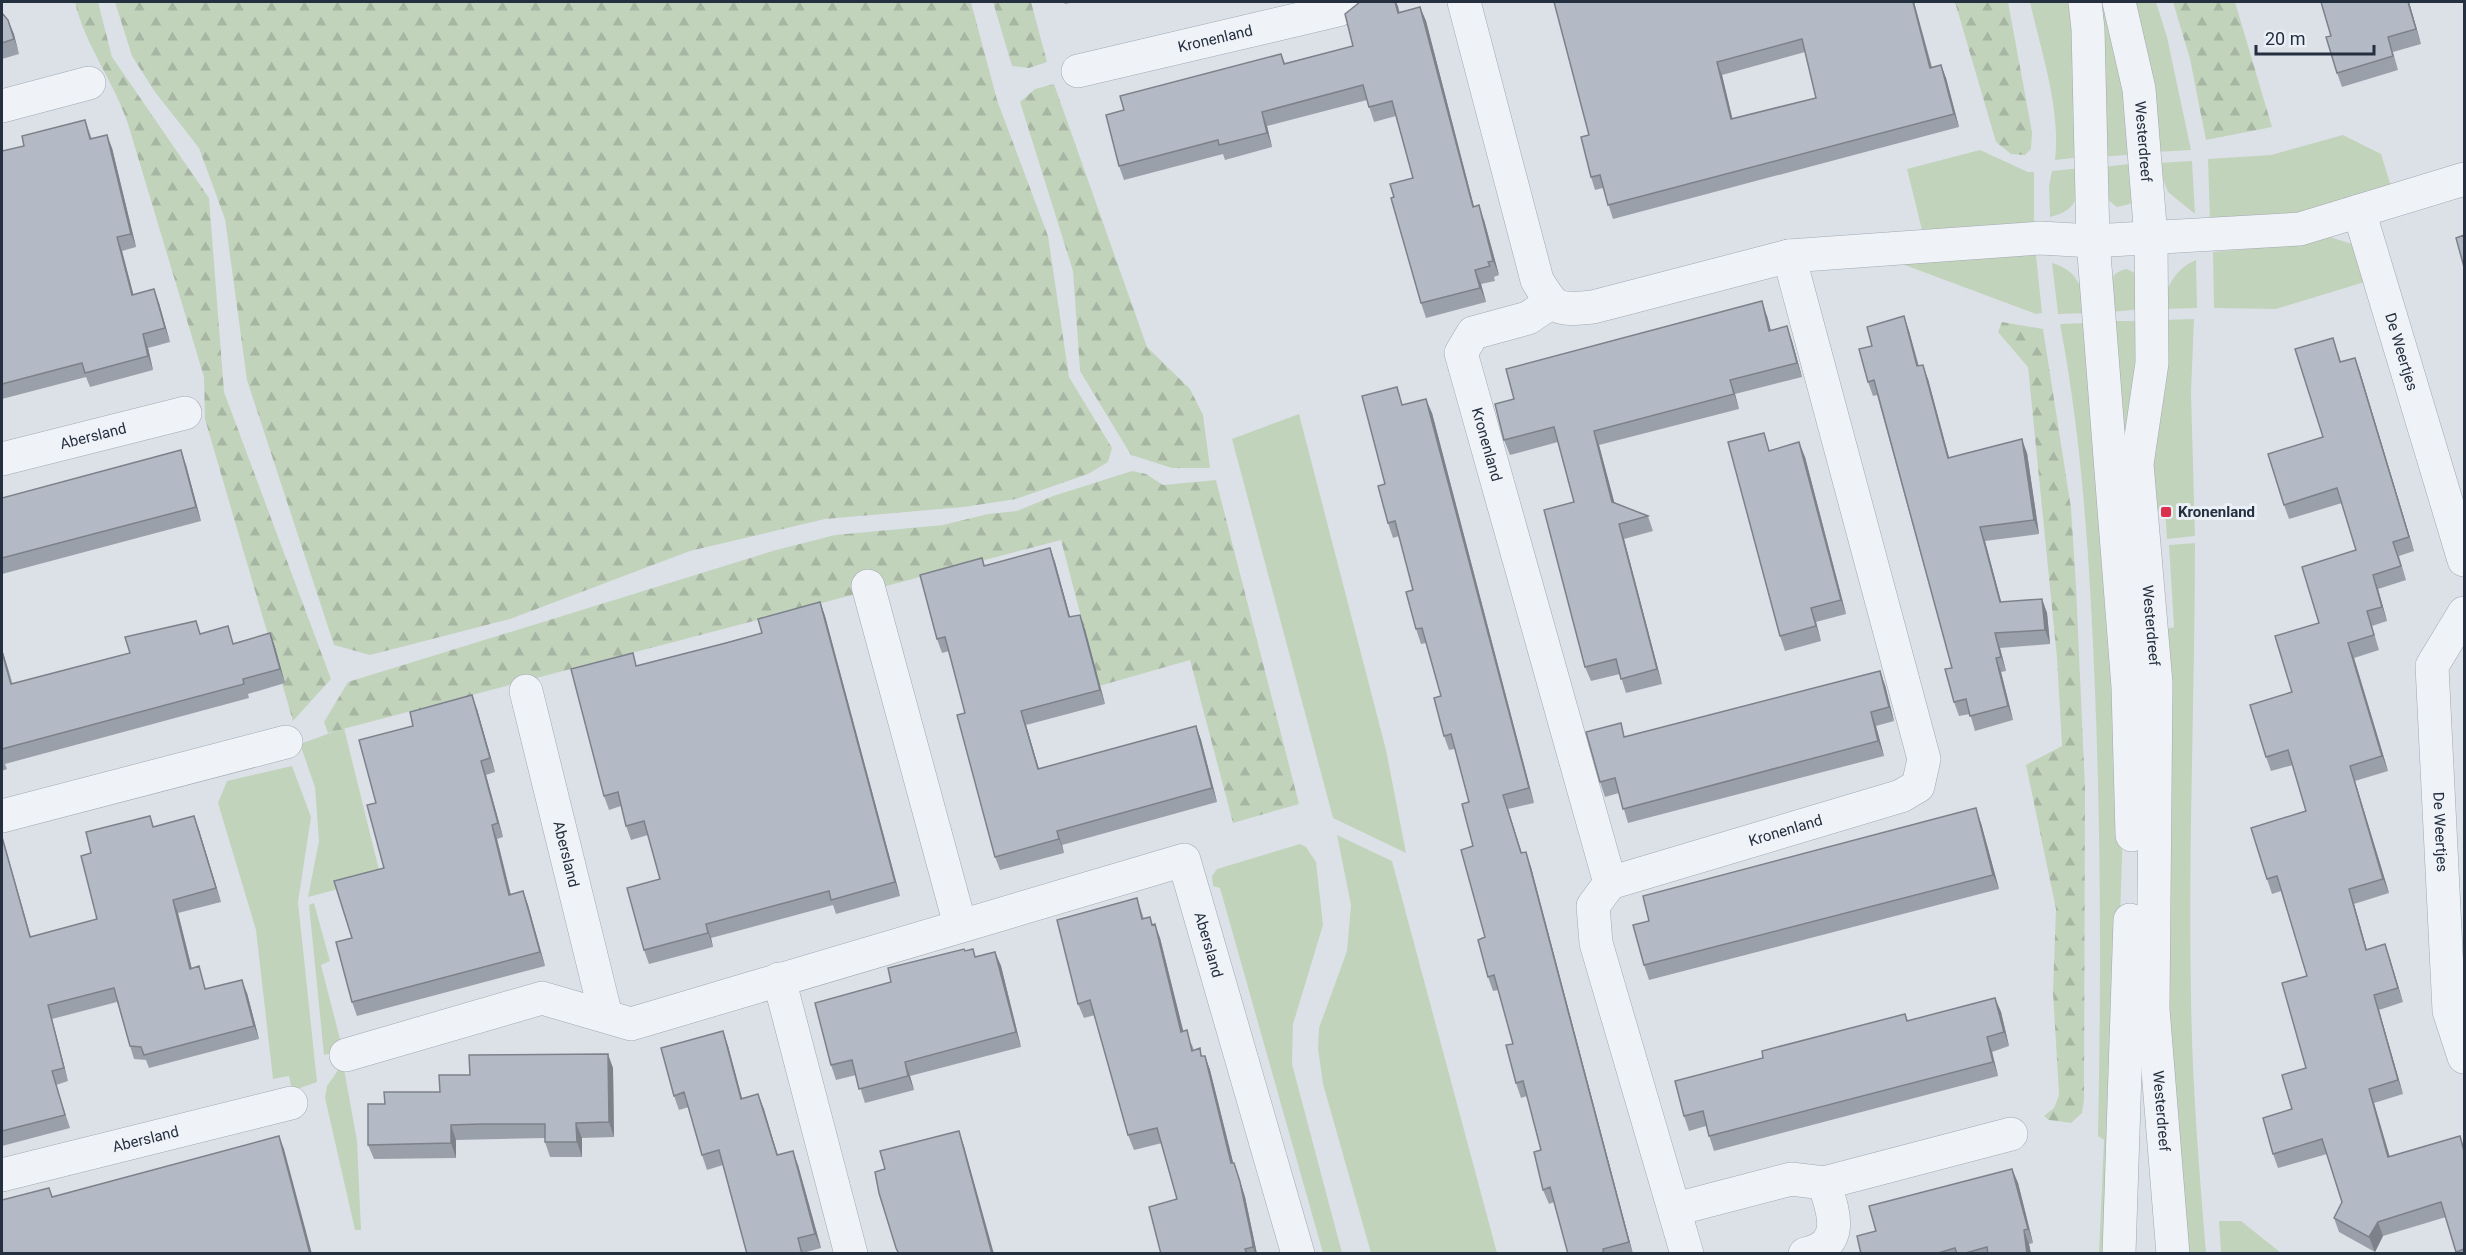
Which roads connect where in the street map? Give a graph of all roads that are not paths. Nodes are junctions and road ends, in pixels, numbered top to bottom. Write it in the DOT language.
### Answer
graph roads {
  1 [pos="1350,2"];
  2 [pos="1464,2"];
  3 [pos="2085,2"];
  4 [pos="2119,2"];
  5 [pos="1078,71"];
  6 [pos="89,83"];
  7 [pos="2,106"];
  8 [pos="2464,179"];
  9 [pos="2359,212"];
  10 [pos="2151,238"];
  11 [pos="2093,241"];
  12 [pos="1789,256"];
  13 [pos="1550,303"];
  14 [pos="184,413"];
  15 [pos="2,459"];
  16 [pos="2464,560"];
  17 [pos="868,586"];
  18 [pos="2464,613"];
  19 [pos="526,691"];
  20 [pos="286,742"];
  21 [pos="2,816"];
  22 [pos="1610,883"];
  23 [pos="960,925"];
  24 [pos="779,979"];
  25 [pos="606,1016"];
  26 [pos="346,1055"];
  27 [pos="2464,1057"];
  28 [pos="291,1103"];
  29 [pos="2011,1134"];
  30 [pos="2,1175"];
  31 [pos="1824,1183"];
  32 [pos="1676,1209"];
  33 [pos="850,1254"];
  34 [pos="1298,1254"];
  35 [pos="1687,1254"];
  36 [pos="1805,1254"];
  37 [pos="2119,1254"];
  38 [pos="2174,1254"];
  1 -- 5 [label="street, Kronenland"];
  2 -- 13 [label="street"];
  3 -- 11 [label="street, Westerdreef"];
  4 -- 10 [label="street, Westerdreef"];
  6 -- 7 [label="street"];
  8 -- 9 [label="street"];
  9 -- 10 [label="street"];
  9 -- 16 [label="street, De Weertjes"];
  10 -- 11 [label="street"];
  10 -- 38 [label="street, Westerdreef"];
  11 -- 12 [label="street"];
  11 -- 37 [label="street, Westerdreef"];
  12 -- 13 [label="street"];
  12 -- 22 [label="street, Kronenland"];
  13 -- 22 [label="street, Kronenland"];
  14 -- 15 [label="street, Abersland"];
  17 -- 23 [label="street"];
  18 -- 27 [label="street, De Weertjes"];
  19 -- 25 [label="street, Abersland"];
  20 -- 21 [label="street"];
  22 -- 32 [label="street"];
  23 -- 24 [label="street, Abersland"];
  23 -- 34 [label="street, Abersland"];
  24 -- 25 [label="street, Abersland"];
  24 -- 33 [label="street"];
  25 -- 26 [label="street, Abersland"];
  28 -- 30 [label="street, Abersland"];
  29 -- 31 [label="street"];
  31 -- 32 [label="street"];
  31 -- 36 [label="street"];
  32 -- 35 [label="street"];
}
